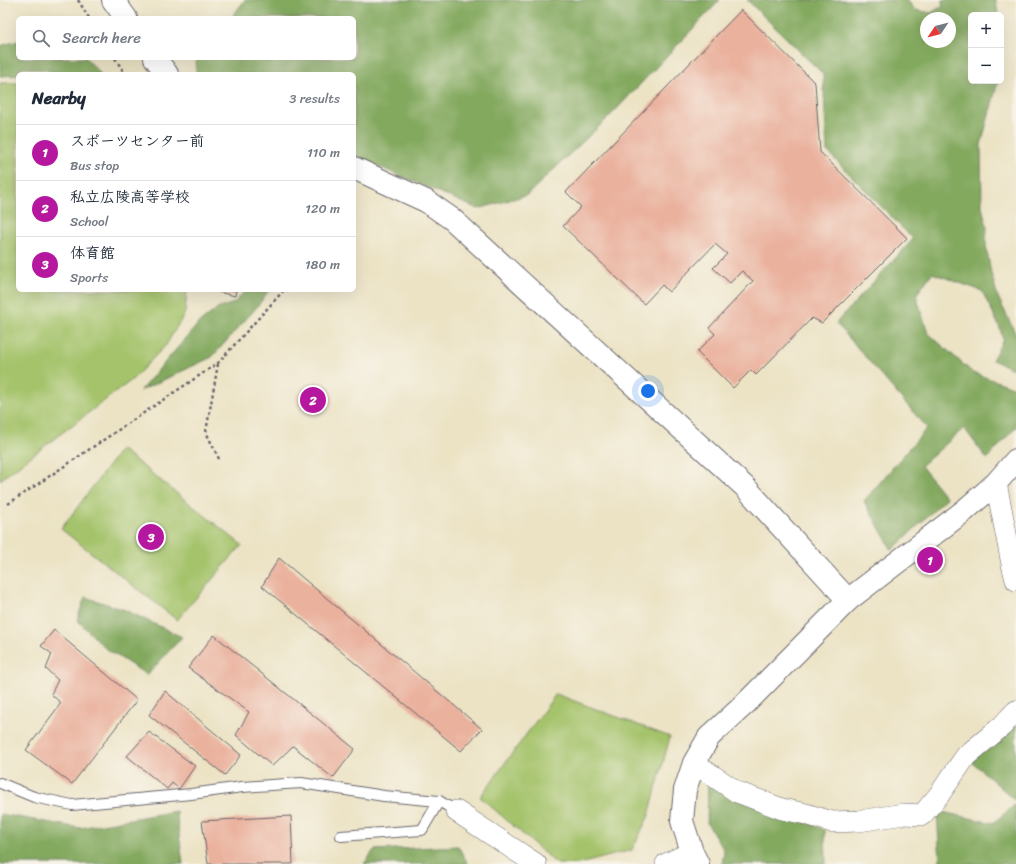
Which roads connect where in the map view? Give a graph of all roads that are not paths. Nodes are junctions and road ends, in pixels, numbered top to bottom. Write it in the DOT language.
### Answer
graph roads {
  1 [pos="113,0"];
  2 [pos="125,16"];
  3 [pos="157,60"];
  4 [pos="166,72"];
  5 [pos="356,169"];
  6 [pos="1016,460"];
  7 [pos="996,483"];
  8 [pos="1016,580"];
  9 [pos="848,600"];
  10 [pos="1016,711"];
  11 [pos="694,763"];
  12 [pos="0,783"];
  13 [pos="447,806"];
  14 [pos="341,836"];
  15 [pos="695,858"];
  16 [pos="536,864"];
  17 [pos="666,864"];
  1 -- 2 [label="street"];
  3 -- 4 [label="street"];
  5 -- 9 [label="street"];
  6 -- 7 [label="street"];
  7 -- 8 [label="street"];
  7 -- 9 [label="street"];
  9 -- 11 [label="street"];
  10 -- 11 [label="street"];
  11 -- 15 [label="street"];
  12 -- 13 [label="lane"];
  13 -- 14 [label="lane"];
  13 -- 16 [label="street"];
  15 -- 17 [label="street"];
}
